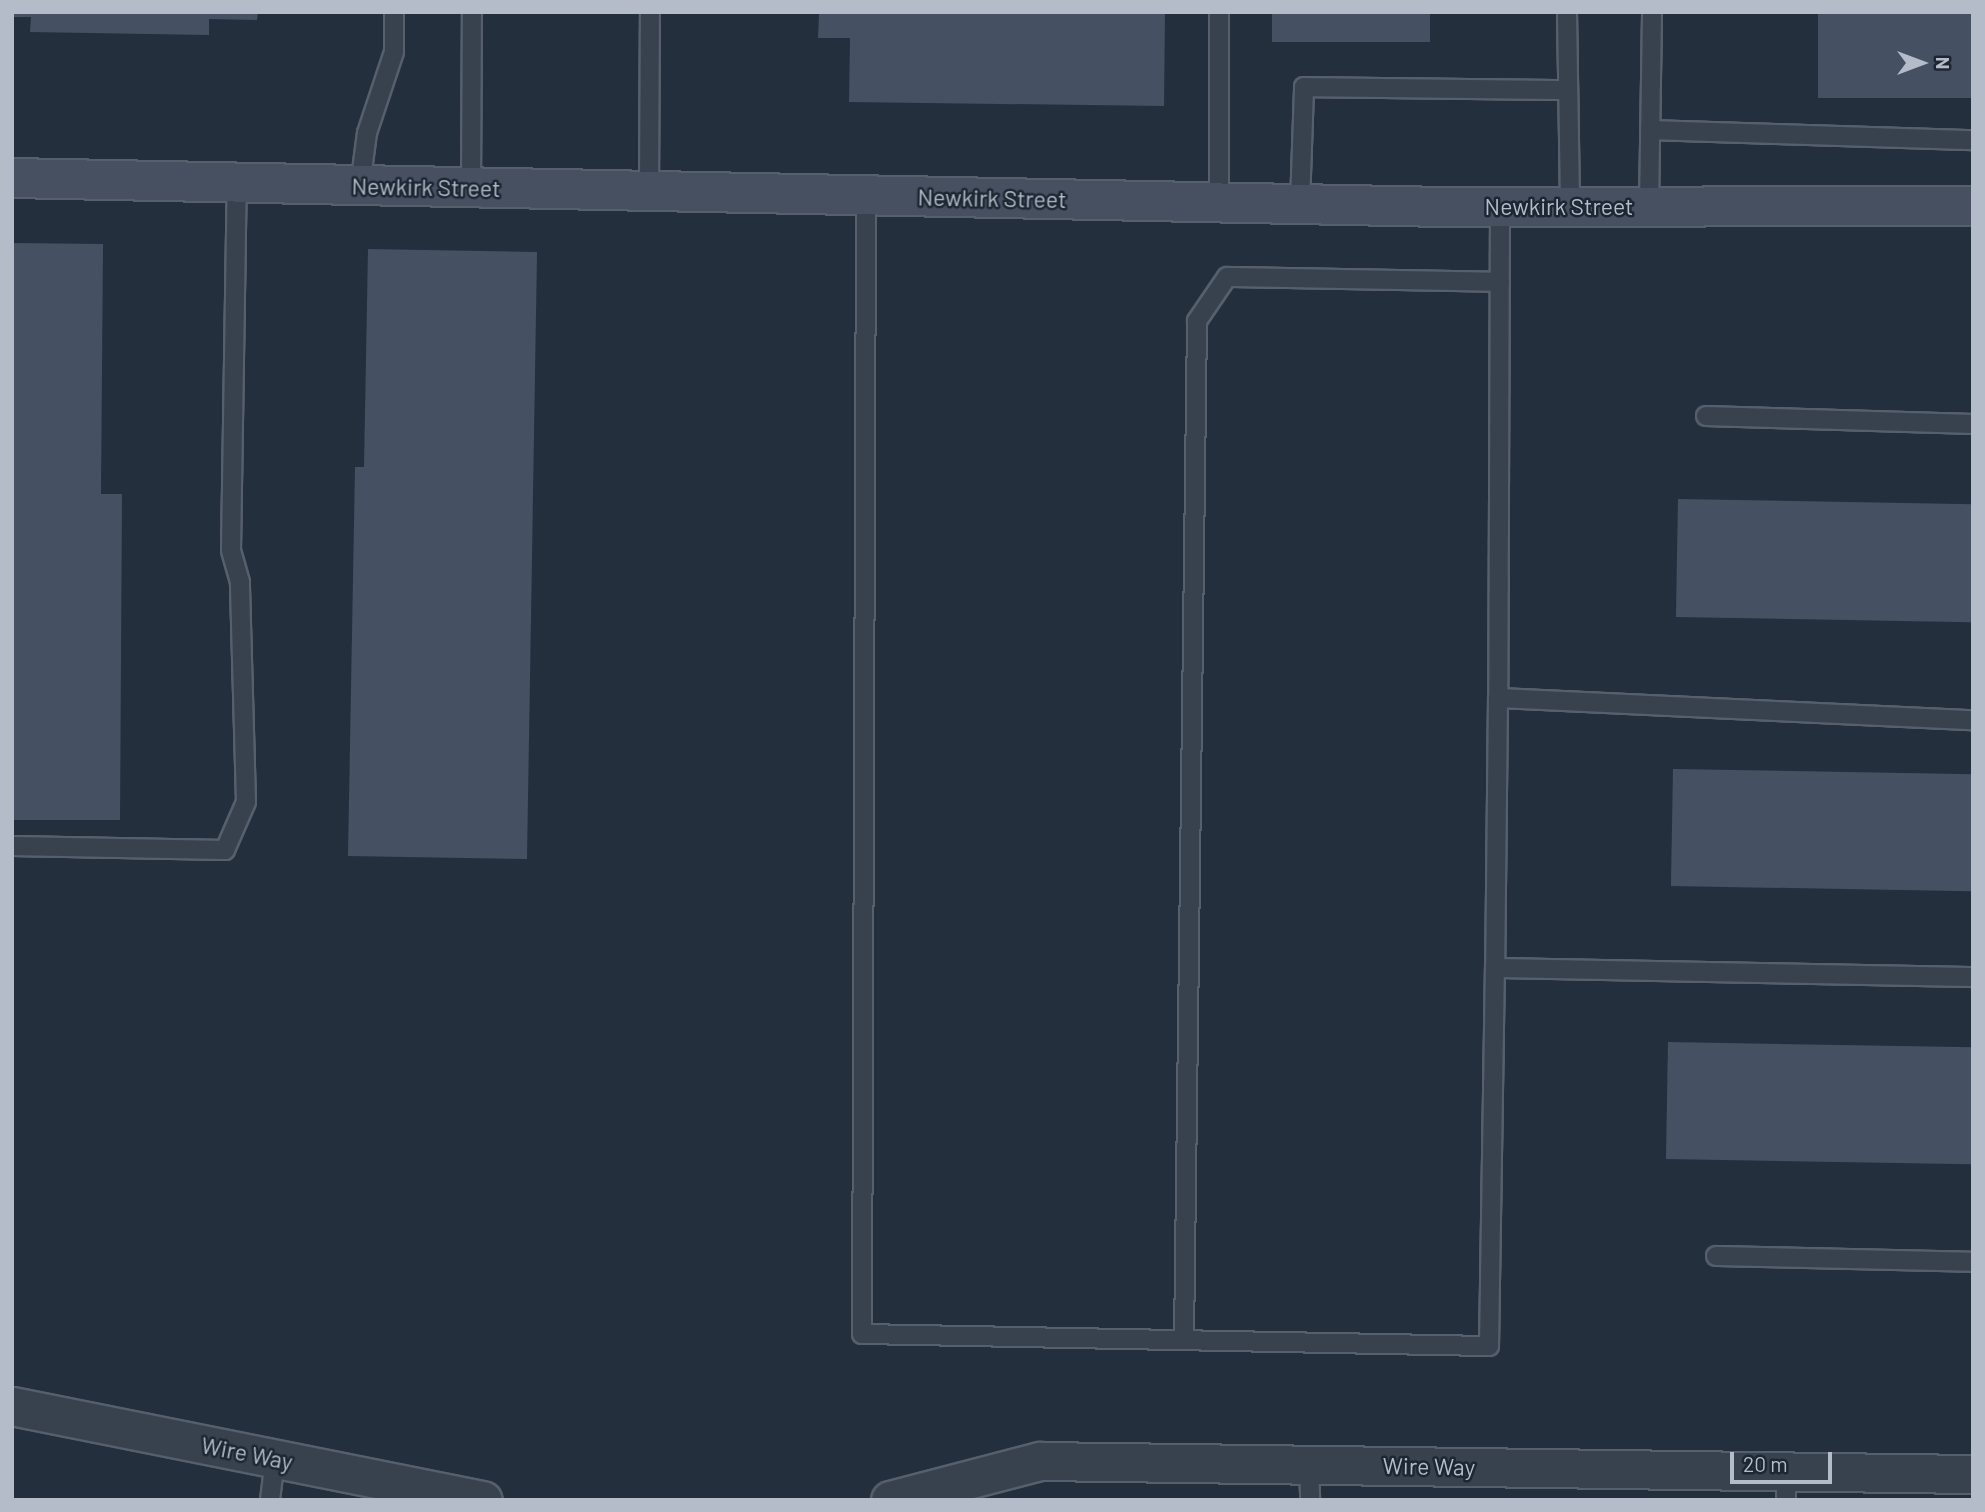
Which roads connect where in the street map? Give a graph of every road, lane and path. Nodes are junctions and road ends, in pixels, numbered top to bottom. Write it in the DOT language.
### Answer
graph roads {
  1 [pos="394,12"];
  2 [pos="472,12"];
  3 [pos="650,12"];
  4 [pos="1219,12"];
  5 [pos="1567,12"];
  6 [pos="1652,12"];
  7 [pos="1568,90"];
  8 [pos="1650,130"];
  9 [pos="1973,140"];
  10 [pos="12,178"];
  11 [pos="237,183"];
  12 [pos="360,186"];
  13 [pos="471,188"];
  14 [pos="649,191"];
  15 [pos="866,196"];
  16 [pos="1219,202"];
  17 [pos="1300,204"];
  18 [pos="1649,206"];
  19 [pos="1973,206"];
  20 [pos="1500,207"];
  21 [pos="1570,207"];
  22 [pos="1500,282"];
  23 [pos="1706,416"];
  24 [pos="1973,424"];
  25 [pos="1498,698"];
  26 [pos="1973,720"];
  27 [pos="12,846"];
  28 [pos="1495,968"];
  29 [pos="1973,977"];
  30 [pos="1716,1256"];
  31 [pos="1973,1262"];
  32 [pos="1184,1340"];
  33 [pos="12,1406"];
  34 [pos="275,1459"];
  35 [pos="1973,1474"];
  36 [pos="1309,1482"];
  37 [pos="1786,1485"];
  38 [pos="469,1499"];
  39 [pos="898,1499"];
  40 [pos="270,1500"];
  1 -- 12 [label="lane"];
  2 -- 13 [label="lane"];
  3 -- 14 [label="lane"];
  4 -- 16 [label="lane"];
  5 -- 7 [label="lane"];
  6 -- 8 [label="lane"];
  7 -- 17 [label="lane"];
  7 -- 21 [label="lane"];
  8 -- 9 [label="lane"];
  8 -- 18 [label="lane"];
  10 -- 11 [label="street, Newkirk Street"];
  11 -- 12 [label="street, Newkirk Street"];
  11 -- 27 [label="lane"];
  12 -- 13 [label="street, Newkirk Street"];
  13 -- 14 [label="street, Newkirk Street"];
  14 -- 15 [label="street, Newkirk Street"];
  15 -- 16 [label="street, Newkirk Street"];
  15 -- 32 [label="lane"];
  16 -- 17 [label="street, Newkirk Street"];
  17 -- 20 [label="street, Newkirk Street"];
  18 -- 19 [label="street, Newkirk Street"];
  18 -- 21 [label="street, Newkirk Street"];
  20 -- 21 [label="street, Newkirk Street"];
  20 -- 22 [label="lane"];
  22 -- 25 [label="lane"];
  22 -- 32 [label="lane"];
  23 -- 24 [label="lane"];
  25 -- 26 [label="lane"];
  25 -- 28 [label="lane"];
  28 -- 29 [label="lane"];
  28 -- 32 [label="lane"];
  30 -- 31 [label="lane"];
  33 -- 34 [label="street, Wire Way"];
  34 -- 38 [label="street, Wire Way"];
  34 -- 40 [label="lane"];
  35 -- 37 [label="street, Wire Way"];
  36 -- 37 [label="street, Wire Way"];
  36 -- 39 [label="street, Wire Way"];
}
